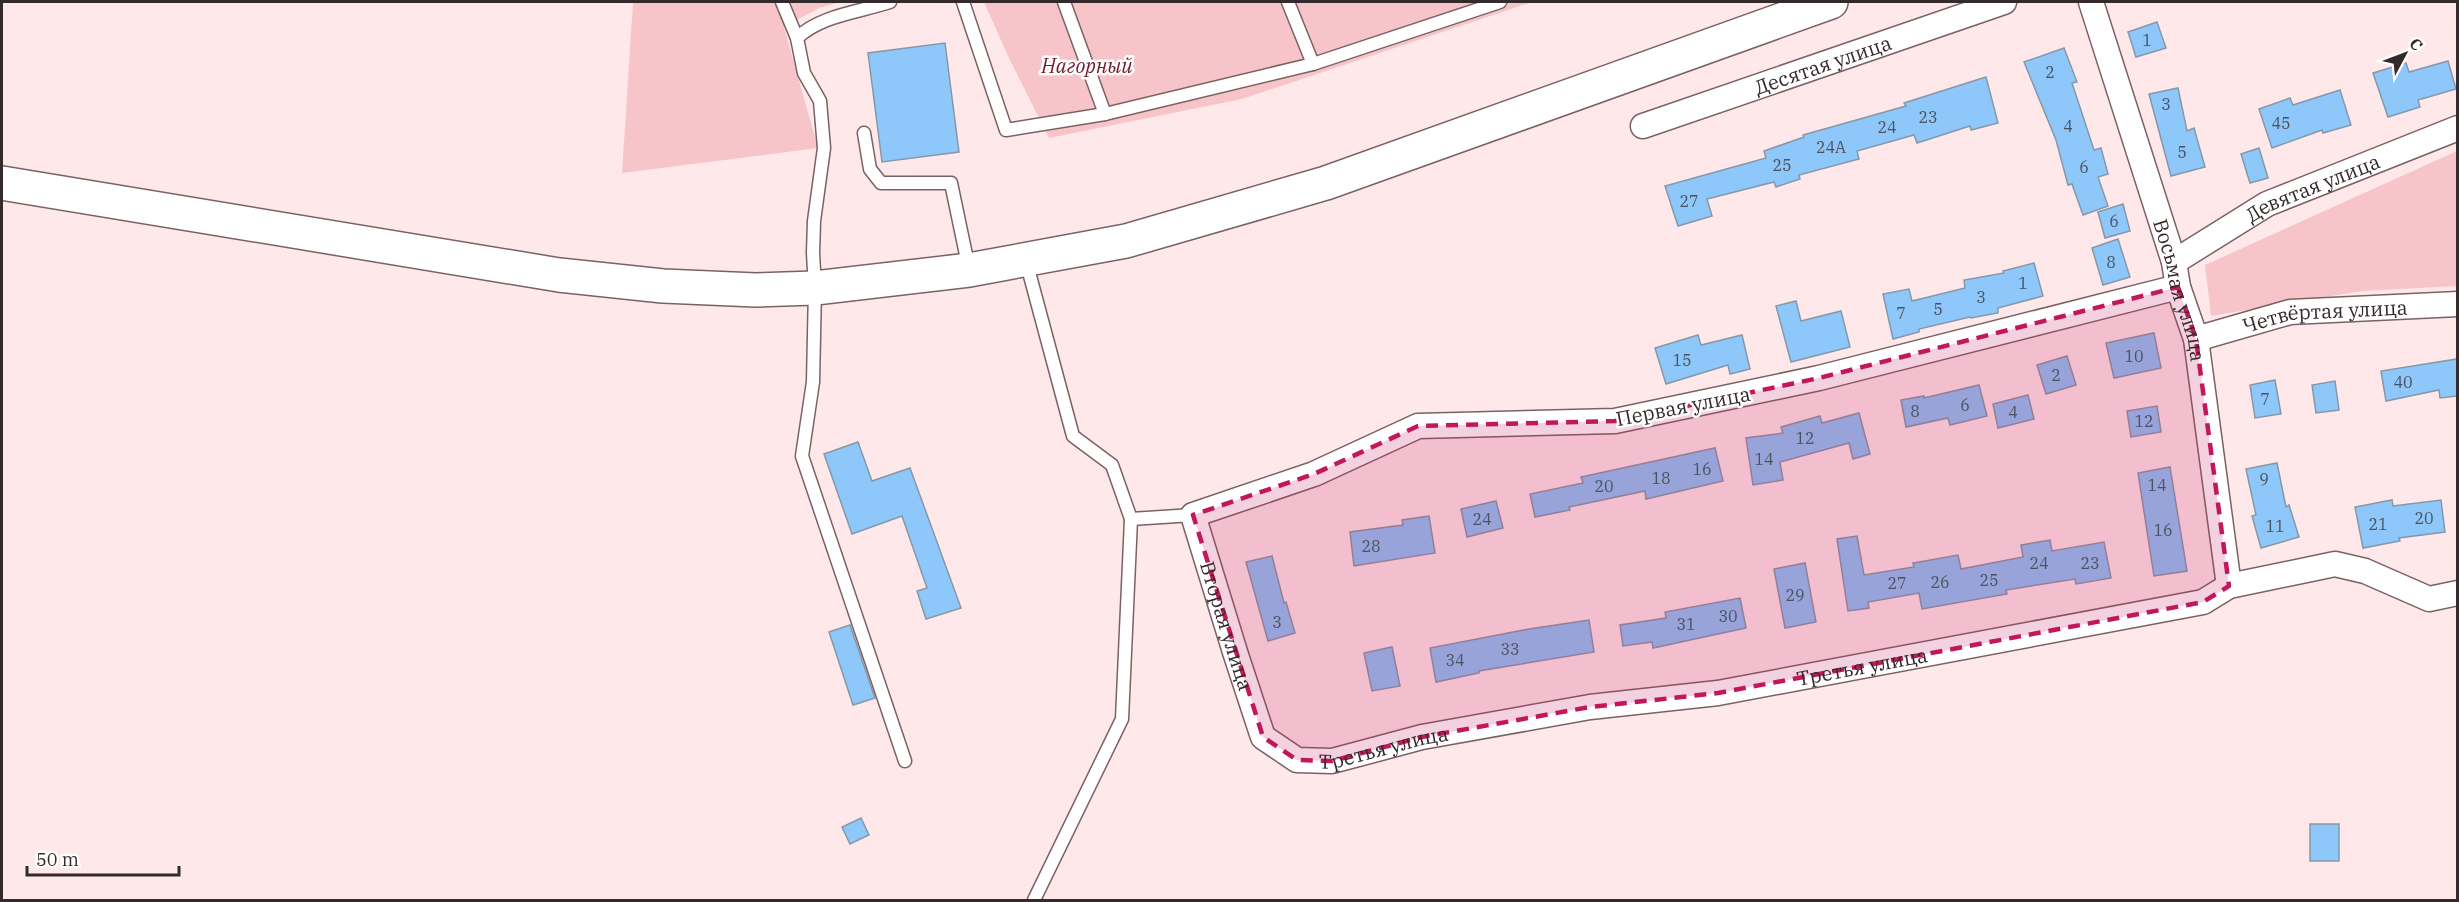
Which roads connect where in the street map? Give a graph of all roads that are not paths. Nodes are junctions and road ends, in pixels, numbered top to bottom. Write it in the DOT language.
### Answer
graph roads {
  1 [pos="782,2"];
  2 [pos="890,2"];
  3 [pos="963,2"];
  4 [pos="1064,2"];
  5 [pos="1288,2"];
  6 [pos="1500,2"];
  7 [pos="1831,2"];
  8 [pos="2004,2"];
  9 [pos="2091,2"];
  10 [pos="869,5"];
  11 [pos="1479,5"];
  12 [pos="797,38"];
  13 [pos="1313,64"];
  14 [pos="1105,114"];
  15 [pos="1643,126"];
  16 [pos="2457,128"];
  17 [pos="864,134"];
  18 [pos="2,183"];
  19 [pos="1026,261"];
  20 [pos="2174,262"];
  21 [pos="969,270"];
  22 [pos="2178,287"];
  23 [pos="815,288"];
  24 [pos="2457,304"];
  25 [pos="2196,339"];
  26 [pos="1194,515"];
  27 [pos="1131,519"];
  28 [pos="2229,586"];
  29 [pos="2457,593"];
  30 [pos="1263,737"];
  31 [pos="905,761"];
  32 [pos="1034,900"];
  1 -- 12 [label="lane"];
  2 -- 10 [label="lane"];
  3 -- 14 [label="lane"];
  4 -- 14 [label="lane"];
  5 -- 13 [label="lane"];
  6 -- 11 [label="lane"];
  7 -- 19 [label="main road"];
  8 -- 15 [label="street, Десятая улица"];
  9 -- 20 [label="street, Восьмая улица"];
  10 -- 12 [label="lane"];
  11 -- 13 [label="lane"];
  12 -- 23 [label="lane"];
  13 -- 14 [label="lane"];
  16 -- 20 [label="street, Девятая улица"];
  17 -- 21 [label="lane"];
  18 -- 23 [label="main road"];
  19 -- 21 [label="main road"];
  19 -- 27 [label="lane"];
  20 -- 22 [label="street, Восьмая улица"];
  21 -- 23 [label="main road"];
  22 -- 25 [label="street, Восьмая улица"];
  22 -- 26 [label="street, Первая улица"];
  23 -- 31 [label="lane"];
  24 -- 25 [label="street, Четвёртая улица"];
  25 -- 28 [label="street, Восьмая улица"];
  26 -- 27 [label="lane"];
  26 -- 30 [label="street, Вторая улица"];
  27 -- 32 [label="lane"];
  28 -- 29 [label="street, Третья улица"];
  28 -- 30 [label="street, Третья улица"];
}
